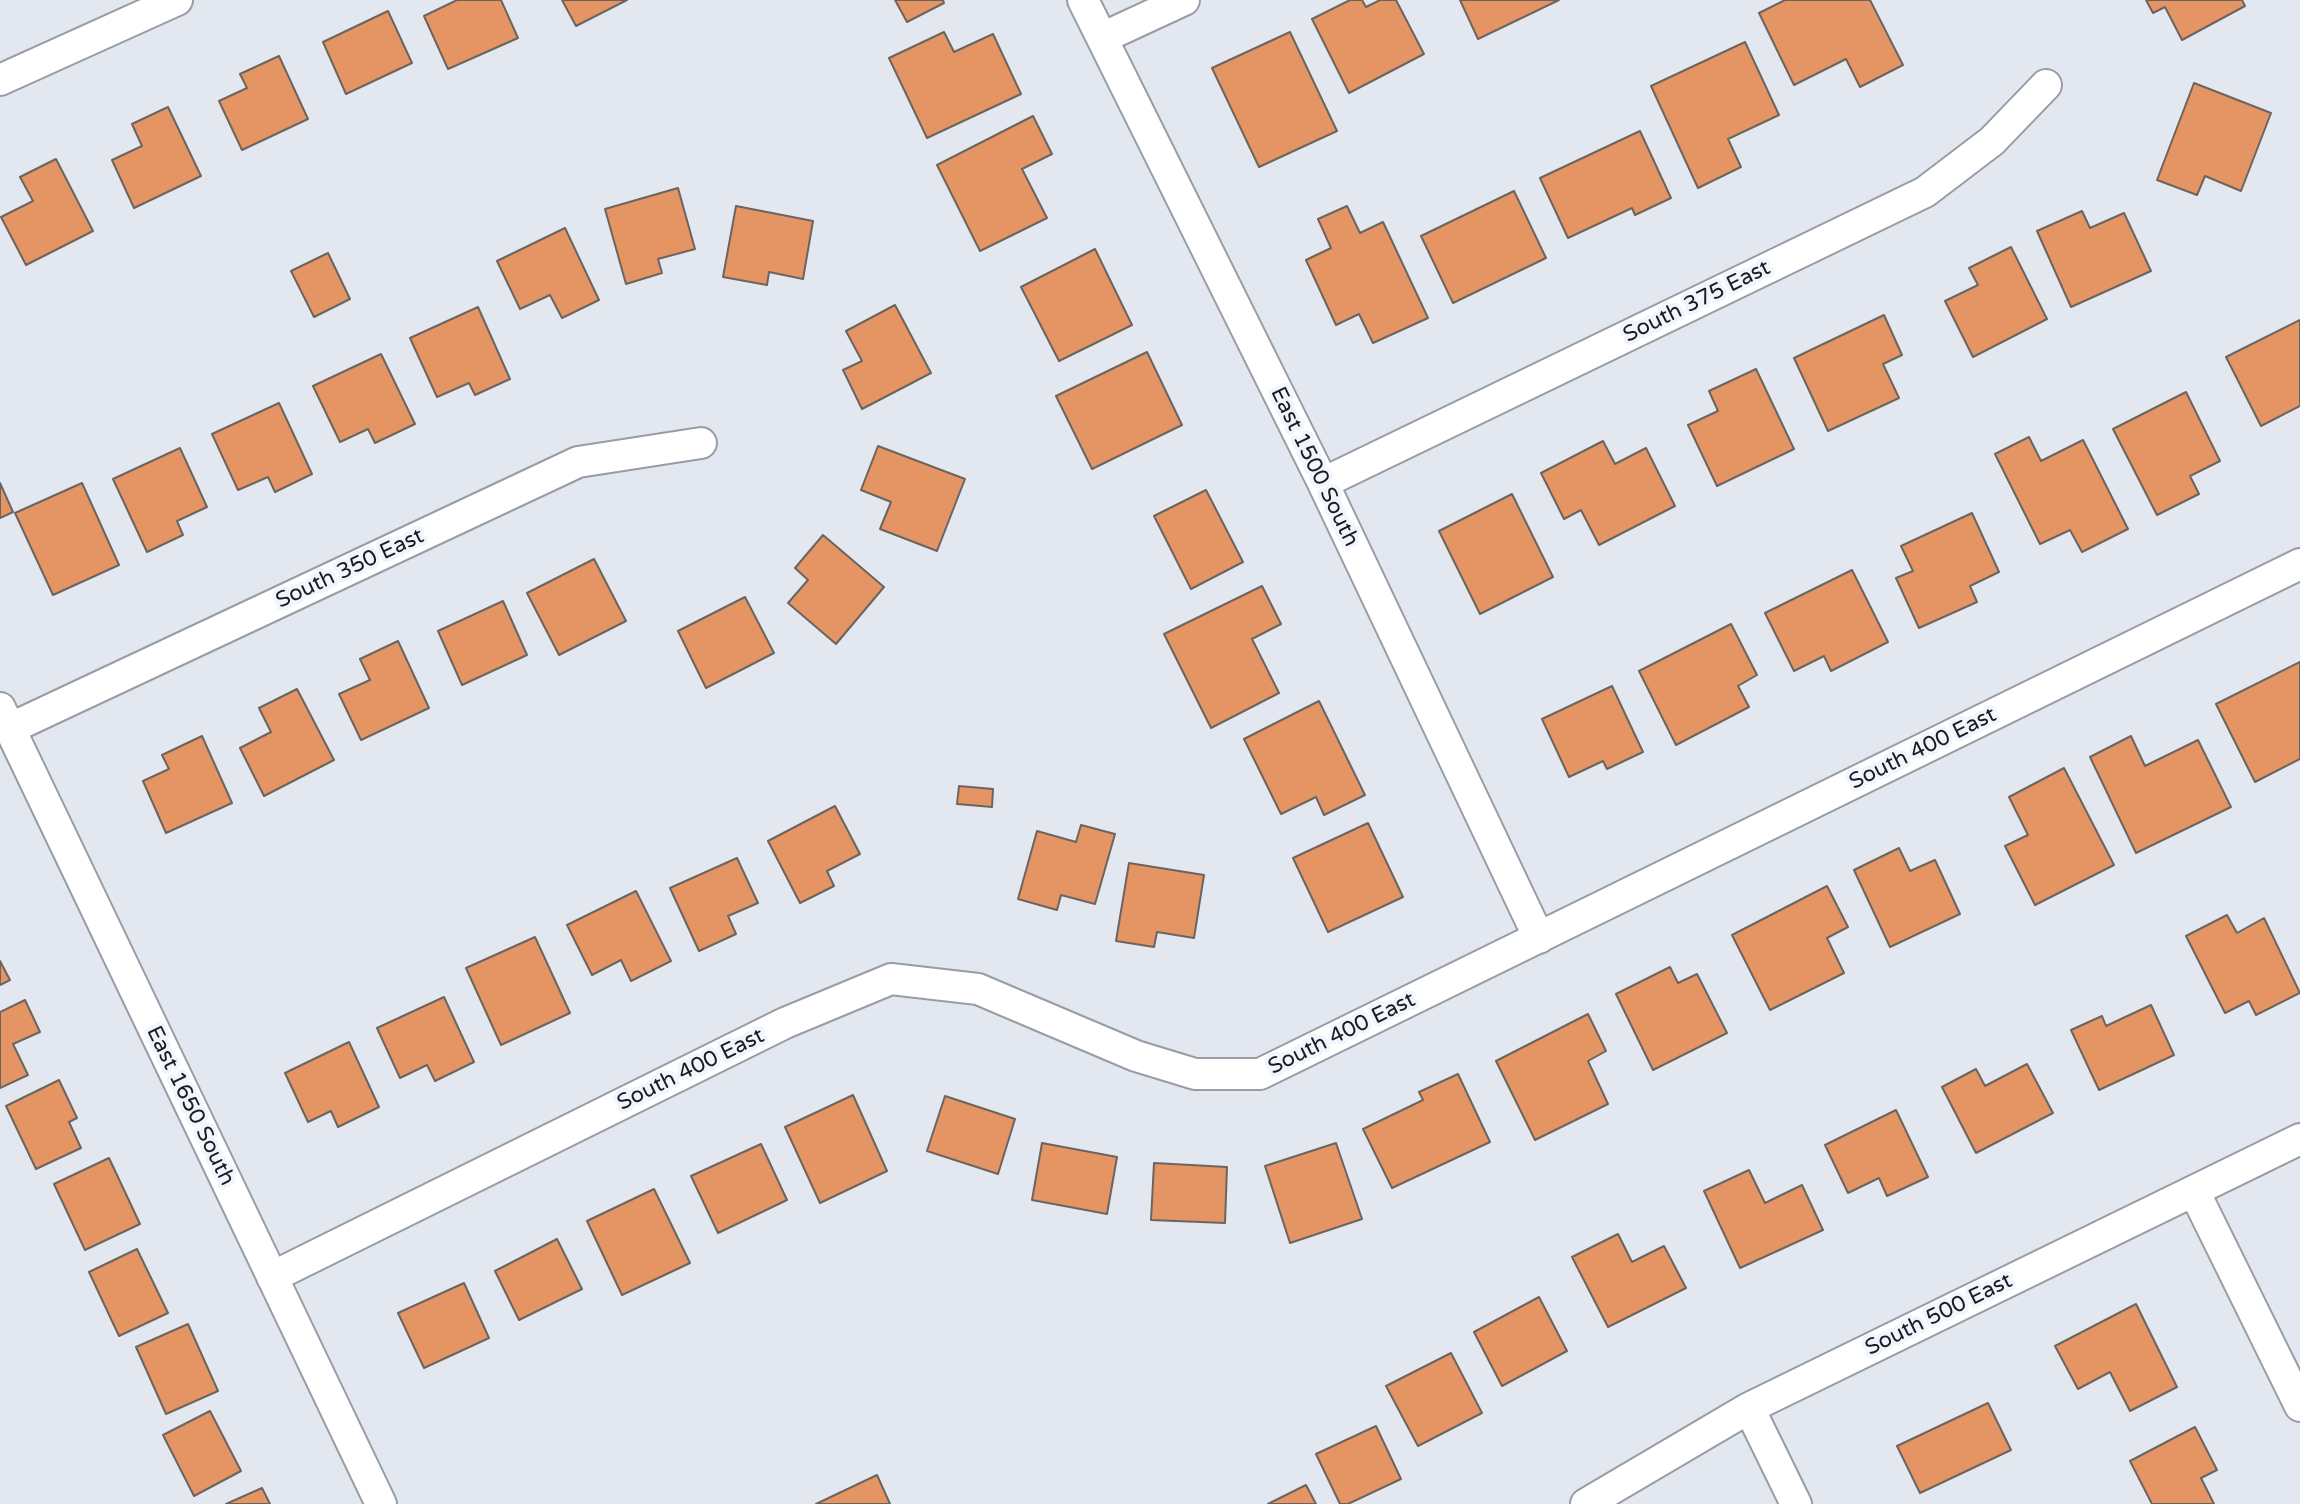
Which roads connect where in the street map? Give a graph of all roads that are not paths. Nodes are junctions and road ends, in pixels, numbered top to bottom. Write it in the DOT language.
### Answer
graph roads {
  1 [pos="177,0"];
  2 [pos="1083,0"];
  3 [pos="1184,0"];
  4 [pos="1102,38"];
  5 [pos="0,80"];
  6 [pos="2046,85"];
  7 [pos="701,443"];
  8 [pos="1323,483"];
  9 [pos="2300,564"];
  10 [pos="5,718"];
  11 [pos="1539,938"];
  12 [pos="2300,1139"];
  13 [pos="2194,1191"];
  14 [pos="272,1277"];
  15 [pos="2300,1406"];
  16 [pos="1749,1408"];
  17 [pos="381,1504"];
  18 [pos="1586,1504"];
  19 [pos="1796,1504"];
  1 -- 5 [label="street"];
  2 -- 4 [label="street, East 1500 South"];
  3 -- 4 [label="street"];
  4 -- 8 [label="street, East 1500 South"];
  6 -- 8 [label="street, South 375 East"];
  7 -- 10 [label="street, South 350 East"];
  8 -- 11 [label="street, East 1500 South"];
  9 -- 11 [label="street, South 400 East"];
  10 -- 14 [label="street, East 1650 South"];
  11 -- 14 [label="street, South 400 East"];
  12 -- 13 [label="street, South 500 East"];
  13 -- 15 [label="street"];
  13 -- 16 [label="street, South 500 East"];
  14 -- 17 [label="street, East 1650 South"];
  16 -- 18 [label="street, South 500 East"];
  16 -- 19 [label="street"];
}
